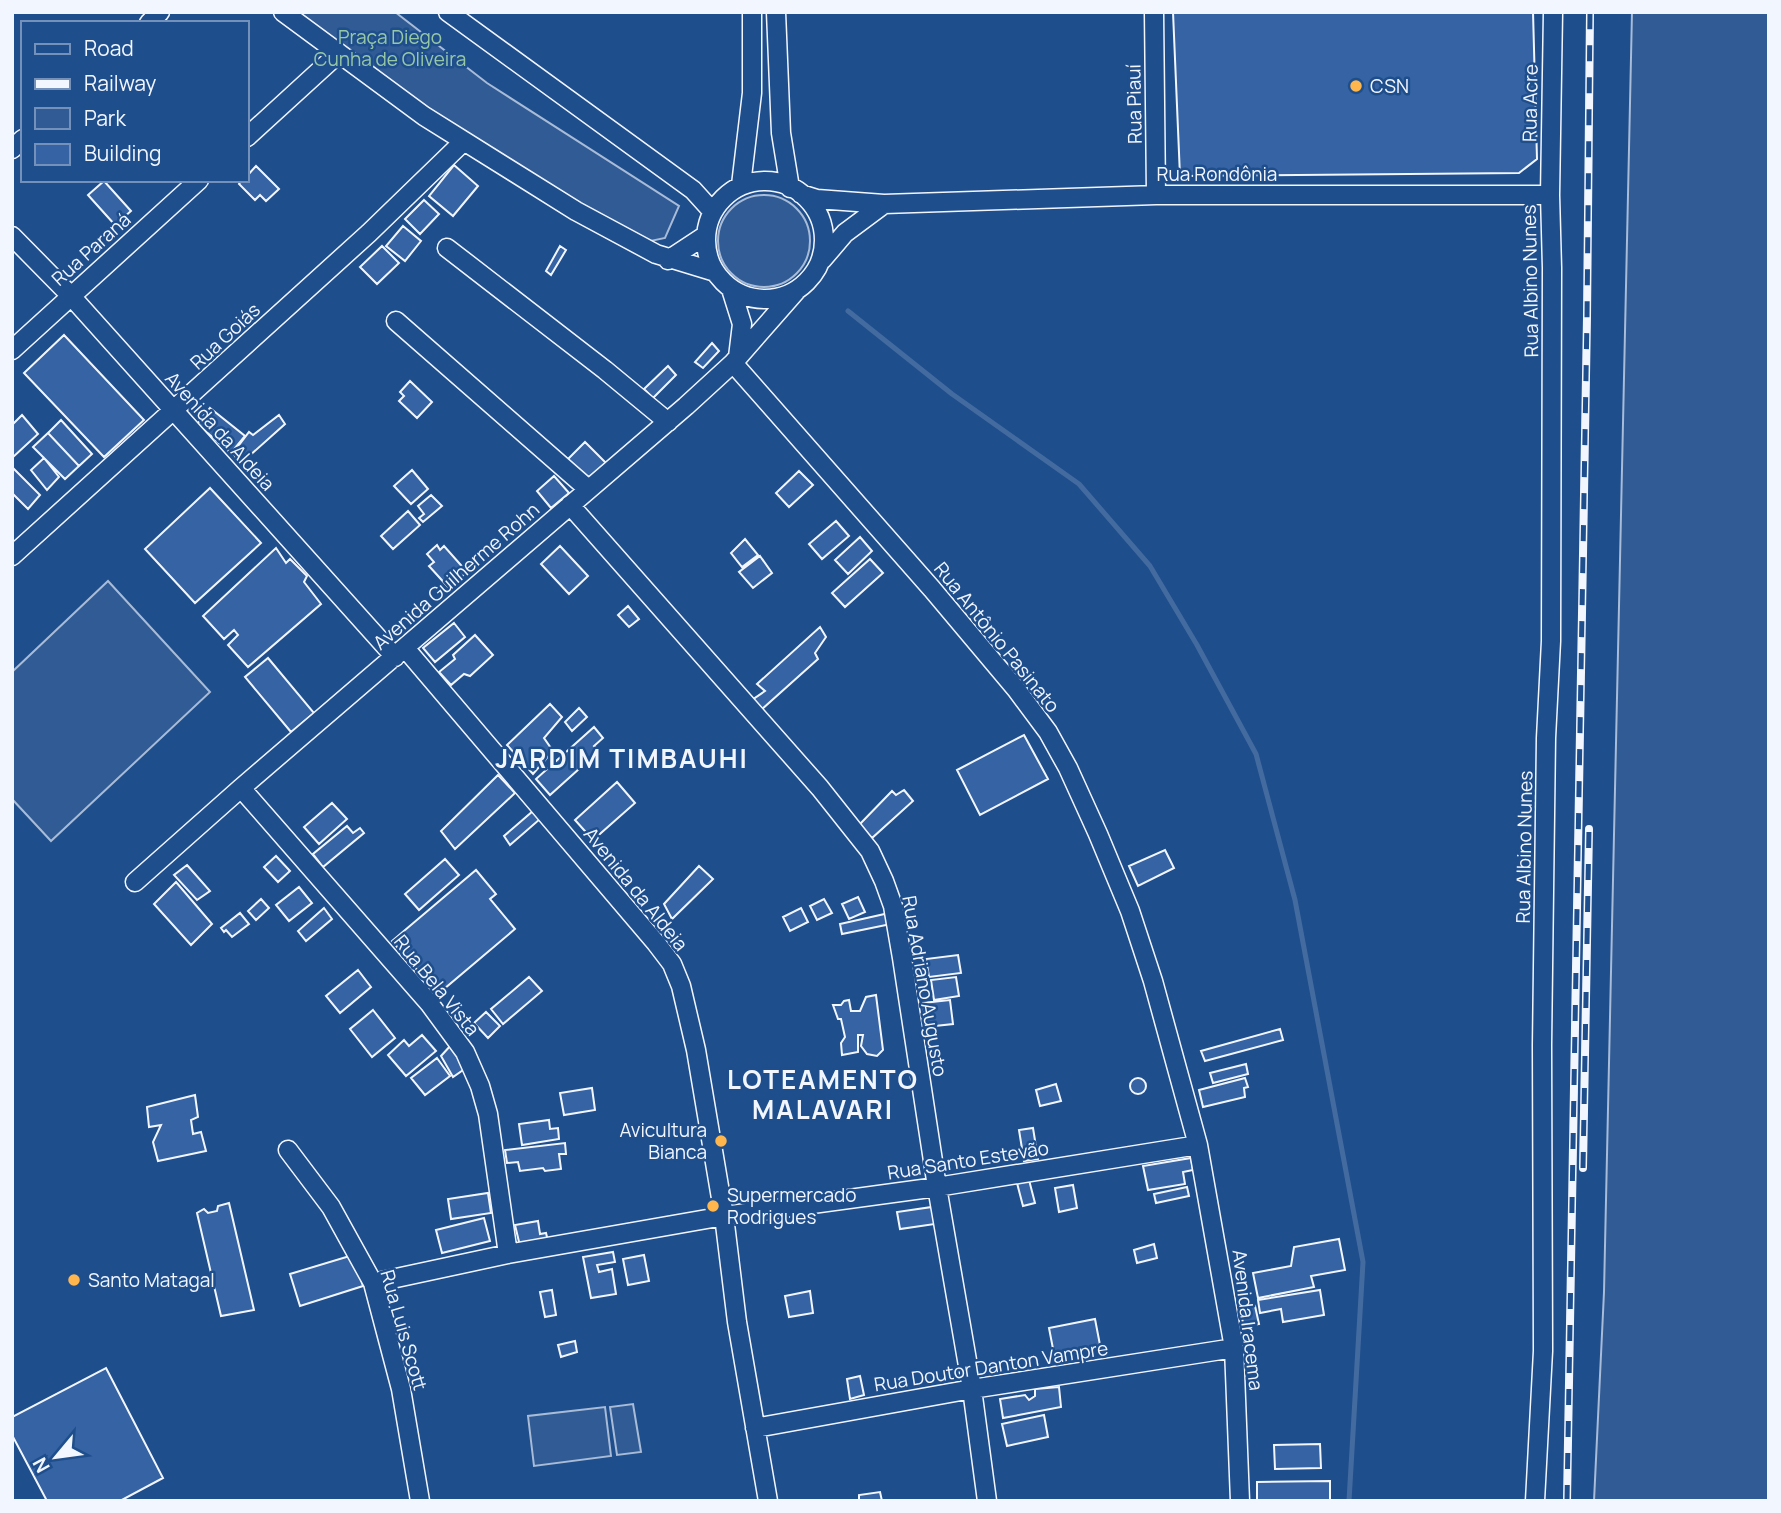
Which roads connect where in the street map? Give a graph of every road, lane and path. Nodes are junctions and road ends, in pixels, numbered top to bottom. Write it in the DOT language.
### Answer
graph roads {
  1 [pos="283,12"];
  2 [pos="448,12"];
  3 [pos="752,12"];
  4 [pos="776,12"];
  5 [pos="1154,12"];
  6 [pos="1553,12"];
  7 [pos="339,53"];
  8 [pos="248,136"];
  9 [pos="463,142"];
  10 [pos="197,182"];
  11 [pos="741,185"];
  12 [pos="796,191"];
  13 [pos="1156,195"];
  14 [pos="1550,195"];
  15 [pos="884,204"];
  16 [pos="712,211"];
  17 [pos="706,235"];
  18 [pos="12,236"];
  19 [pos="447,248"];
  20 [pos="668,260"];
  21 [pos="819,264"];
  22 [pos="715,272"];
  23 [pos="731,289"];
  24 [pos="796,291"];
  25 [pos="71,296"];
  26 [pos="396,321"];
  27 [pos="12,350"];
  28 [pos="736,360"];
  29 [pos="174,412"];
  30 [pos="668,422"];
  31 [pos="588,489"];
  32 [pos="570,505"];
  33 [pos="12,556"];
  34 [pos="400,653"];
  35 [pos="241,788"];
  36 [pos="135,882"];
  37 [pos="1198,1145"];
  38 [pos="288,1150"];
  39 [pos="937,1187"];
  40 [pos="724,1216"];
  41 [pos="508,1254"];
  42 [pos="373,1283"];
  43 [pos="1234,1348"];
  44 [pos="972,1389"];
  45 [pos="755,1428"];
  46 [pos="420,1501"];
  47 [pos="768,1501"];
  48 [pos="987,1501"];
  49 [pos="1240,1501"];
  50 [pos="1535,1501"];
  1 -- 7 [label="street"];
  2 -- 16 [label="street"];
  3 -- 11 [label="street"];
  4 -- 12 [label="street"];
  5 -- 13 [label="street, Rua Piauí"];
  6 -- 14 [label="street, Rua Acre"];
  7 -- 8 [label="street"];
  7 -- 9 [label="street"];
  9 -- 20 [label="street"];
  9 -- 29 [label="street, Rua Goiás"];
  10 -- 25 [label="street, Rua Paraná"];
  11 -- 12 [label="street"];
  11 -- 16 [label="street"];
  12 -- 15 [label="street, Rua Rondônia"];
  12 -- 21 [label="street"];
  13 -- 14 [label="street, Rua Rondônia"];
  13 -- 15 [label="street, Rua Rondônia"];
  14 -- 50 [label="street, Rua Albino Nunes"];
  15 -- 21 [label="street"];
  16 -- 17 [label="street"];
  17 -- 20 [label="street"];
  17 -- 22 [label="street"];
  18 -- 25 [label="street, Avenida da Aldeia"];
  19 -- 30 [label="street"];
  20 -- 22 [label="street"];
  21 -- 24 [label="street"];
  22 -- 23 [label="street"];
  23 -- 24 [label="street"];
  23 -- 28 [label="street"];
  24 -- 28 [label="street, Avenida Guilherme Rohn"];
  25 -- 27 [label="street, Rua Paraná"];
  25 -- 29 [label="street, Avenida da Aldeia"];
  26 -- 31 [label="street"];
  28 -- 30 [label="street, Avenida Guilherme Rohn"];
  28 -- 37 [label="street, Rua Antônio Pasinato"];
  29 -- 33 [label="street, Rua Goiás"];
  29 -- 34 [label="street, Avenida da Aldeia"];
  30 -- 31 [label="street, Avenida Guilherme Rohn"];
  31 -- 32 [label="street, Avenida Guilherme Rohn"];
  32 -- 34 [label="street, Avenida Guilherme Rohn"];
  32 -- 39 [label="street, Rua Adriano Augusto"];
  34 -- 35 [label="street, Avenida Guilherme Rohn"];
  34 -- 40 [label="street, Avenida da Aldeia"];
  35 -- 36 [label="street, Avenida Guilherme Rohn"];
  35 -- 41 [label="street, Rua Bela Vista"];
  37 -- 39 [label="street, Rua Santo Estevão"];
  37 -- 43 [label="street, Avenida Iracema"];
  38 -- 42 [label="street, Rua Luis Scott"];
  39 -- 40 [label="street, Rua Santo Estevão"];
  39 -- 44 [label="street, Rua Adriano Augusto"];
  40 -- 41 [label="street, Rua Santo Estevão"];
  40 -- 45 [label="street, Avenida da Aldeia"];
  41 -- 42 [label="street, Rua Santo Estevão"];
  42 -- 46 [label="street, Rua Luis Scott"];
  43 -- 44 [label="street, Rua Doutor Danton Vampre"];
  43 -- 49 [label="street, Avenida Iracema"];
  44 -- 45 [label="street, Rua Doutor Danton Vampre"];
  44 -- 48 [label="street, Rua Adriano Augusto"];
  45 -- 47 [label="street, Avenida da Aldeia"];
}
